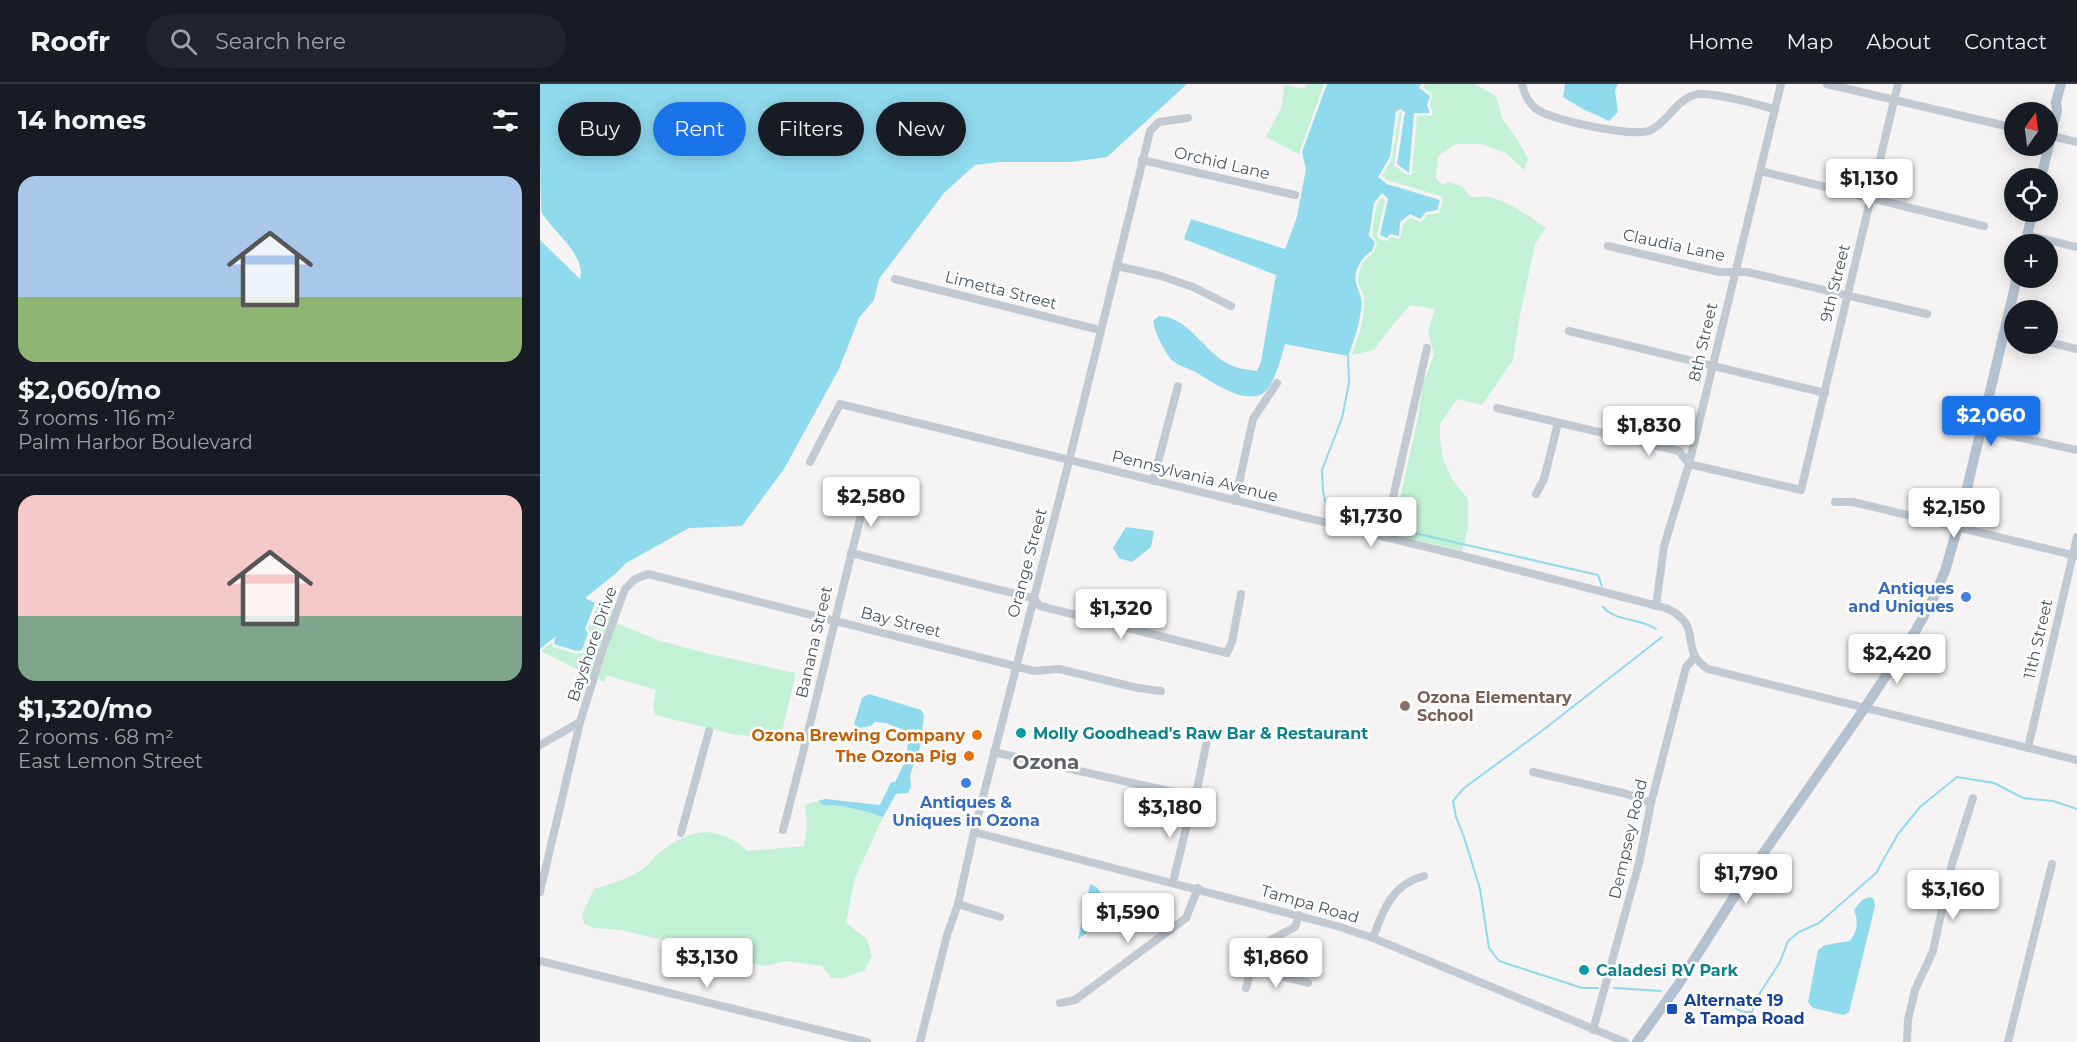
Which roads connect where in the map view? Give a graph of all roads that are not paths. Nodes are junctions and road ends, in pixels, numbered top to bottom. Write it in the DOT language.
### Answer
graph roads {
  1 [pos="1522,84"];
  2 [pos="1781,84"];
  3 [pos="1827,84"];
  4 [pos="1898,84"];
  5 [pos="2061,84"];
  6 [pos="2067,84"];
  7 [pos="1895,99"];
  8 [pos="2056,102"];
  9 [pos="1775,109"];
  10 [pos="2058,109"];
  11 [pos="1188,118"];
  12 [pos="2004,126"];
  13 [pos="2058,137"];
  14 [pos="2077,142"];
  15 [pos="1142,160"];
  16 [pos="1760,171"];
  17 [pos="1295,195"];
  18 [pos="1871,198"];
  19 [pos="1984,225"];
  20 [pos="2058,244"];
  21 [pos="1608,246"];
  22 [pos="2077,247"];
  23 [pos="1117,266"];
  24 [pos="1734,273"];
  25 [pos="895,279"];
  26 [pos="1847,294"];
  27 [pos="1231,306"];
  28 [pos="1927,314"];
  29 [pos="1100,330"];
  30 [pos="1569,331"];
  31 [pos="2058,344"];
  32 [pos="1426,348"];
  33 [pos="2004,349"];
  34 [pos="2077,349"];
  35 [pos="1712,367"];
  36 [pos="1277,383"];
  37 [pos="1178,386"];
  38 [pos="1825,393"];
  39 [pos="1497,408"];
  40 [pos="1558,423"];
  41 [pos="1981,427"];
  42 [pos="2077,450"];
  43 [pos="1069,461"];
  44 [pos="810,462"];
  45 [pos="1689,464"];
  46 [pos="1153,481"];
  47 [pos="1536,494"];
  48 [pos="866,496"];
  49 [pos="1235,501"];
  50 [pos="1835,502"];
  51 [pos="1958,526"];
  52 [pos="1384,537"];
  53 [pos="2077,537"];
  54 [pos="851,553"];
  55 [pos="2075,555"];
  56 [pos="635,579"];
  57 [pos="1241,594"];
  58 [pos="1033,598"];
  59 [pos="1656,606"];
  60 [pos="834,620"];
  61 [pos="1695,657"];
  62 [pos="1016,666"];
  63 [pos="1161,691"];
  64 [pos="1864,709"];
  65 [pos="580,722"];
  66 [pos="709,731"];
  67 [pos="1209,731"];
  68 [pos="540,745"];
  69 [pos="2028,748"];
  70 [pos="994,752"];
  71 [pos="2077,760"];
  72 [pos="1533,772"];
  73 [pos="1191,796"];
  74 [pos="1973,798"];
  75 [pos="1651,803"];
  76 [pos="783,830"];
  77 [pos="974,832"];
  78 [pos="681,833"];
  79 [pos="552,846"];
  80 [pos="540,852"];
  81 [pos="2052,864"];
  82 [pos="1424,876"];
  83 [pos="1173,882"];
  84 [pos="1198,888"];
  85 [pos="540,892"];
  86 [pos="958,904"];
  87 [pos="1299,915"];
  88 [pos="1000,917"];
  89 [pos="1373,938"];
  90 [pos="540,961"];
  91 [pos="1251,968"];
  92 [pos="1308,983"];
  93 [pos="1246,987"];
  94 [pos="1060,1003"];
  95 [pos="1593,1030"];
  96 [pos="867,1042"];
  97 [pos="920,1042"];
  98 [pos="1625,1042"];
  99 [pos="1637,1042"];
  100 [pos="1907,1042"];
  101 [pos="2008,1042"];
  1 -- 9 [label="street"];
  2 -- 9 [label="street, 8th Street"];
  3 -- 7 [label="street"];
  4 -- 7 [label="street, 9th Street"];
  5 -- 8 [label="main road"];
  6 -- 10 [label="main road"];
  7 -- 12 [label="street"];
  7 -- 18 [label="street, 9th Street"];
  9 -- 16 [label="street, 8th Street"];
  11 -- 15 [label="street, Orange Street"];
  13 -- 14 [label="street"];
  15 -- 17 [label="street, Orchid Lane"];
  15 -- 23 [label="street, Orange Street"];
  16 -- 18 [label="street"];
  16 -- 24 [label="street, 8th Street"];
  18 -- 19 [label="street"];
  18 -- 26 [label="street, 9th Street"];
  20 -- 22 [label="street"];
  21 -- 24 [label="street, Claudia Lane"];
  23 -- 27 [label="street"];
  23 -- 29 [label="street, Orange Street"];
  24 -- 26 [label="street, Claudia Lane"];
  24 -- 35 [label="street, 8th Street"];
  25 -- 29 [label="street, Limetta Street"];
  26 -- 28 [label="street, Claudia Lane"];
  26 -- 38 [label="street, 9th Street"];
  29 -- 43 [label="street, Orange Street"];
  30 -- 35 [label="street"];
  31 -- 34 [label="street"];
  32 -- 52 [label="street"];
  33 -- 41 [label="main road"];
  35 -- 38 [label="street"];
  35 -- 45 [label="street, 8th Street"];
  36 -- 49 [label="street"];
  37 -- 46 [label="street"];
  38 -- 45 [label="street, 9th Street"];
  39 -- 40 [label="street"];
  40 -- 45 [label="street"];
  40 -- 47 [label="street"];
  41 -- 42 [label="street"];
  41 -- 51 [label="main road"];
  43 -- 44 [label="street, Pennsylvania Avenue"];
  43 -- 46 [label="street, Pennsylvania Avenue"];
  43 -- 58 [label="street, Orange Street"];
  45 -- 59 [label="street, 8th Street"];
  46 -- 49 [label="street, Pennsylvania Avenue"];
  48 -- 54 [label="street, Banana Street"];
  49 -- 52 [label="street, Pennsylvania Avenue"];
  50 -- 51 [label="street"];
  51 -- 55 [label="street"];
  51 -- 64 [label="main road"];
  52 -- 59 [label="street, Pennsylvania Avenue"];
  53 -- 55 [label="street, 11th Street"];
  54 -- 58 [label="street"];
  54 -- 60 [label="street, Banana Street"];
  55 -- 69 [label="street, 11th Street"];
  56 -- 60 [label="street, Bay Street"];
  56 -- 65 [label="street, Bayshore Drive"];
  57 -- 58 [label="street"];
  58 -- 62 [label="street, Orange Street"];
  59 -- 61 [label="street, Pennsylvania Avenue"];
  60 -- 62 [label="street, Bay Street"];
  60 -- 76 [label="street, Banana Street"];
  61 -- 64 [label="street"];
  61 -- 75 [label="street, Dempsey Road"];
  62 -- 63 [label="street, Bay Street"];
  62 -- 70 [label="street, Orange Street"];
  64 -- 69 [label="street"];
  64 -- 99 [label="main road"];
  65 -- 68 [label="street"];
  65 -- 79 [label="street, Bayshore Drive"];
  66 -- 78 [label="street"];
  67 -- 73 [label="street"];
  69 -- 71 [label="street"];
  70 -- 73 [label="street"];
  70 -- 77 [label="street, Orange Street"];
  72 -- 75 [label="street"];
  73 -- 83 [label="street"];
  74 -- 100 [label="street"];
  75 -- 95 [label="street, Dempsey Road"];
  77 -- 83 [label="street, Tampa Road"];
  77 -- 86 [label="street, Orange Street"];
  79 -- 80 [label="street"];
  79 -- 85 [label="street, Bayshore Drive"];
  81 -- 101 [label="street"];
  82 -- 89 [label="street"];
  83 -- 84 [label="street, Tampa Road"];
  84 -- 87 [label="street, Tampa Road"];
  84 -- 94 [label="street"];
  86 -- 88 [label="street"];
  86 -- 97 [label="street, Orange Street"];
  87 -- 89 [label="street, Tampa Road"];
  87 -- 91 [label="street"];
  89 -- 95 [label="street, Tampa Road"];
  90 -- 96 [label="street"];
  91 -- 92 [label="street"];
  91 -- 93 [label="street"];
  95 -- 98 [label="street, Tampa Road"];
}
